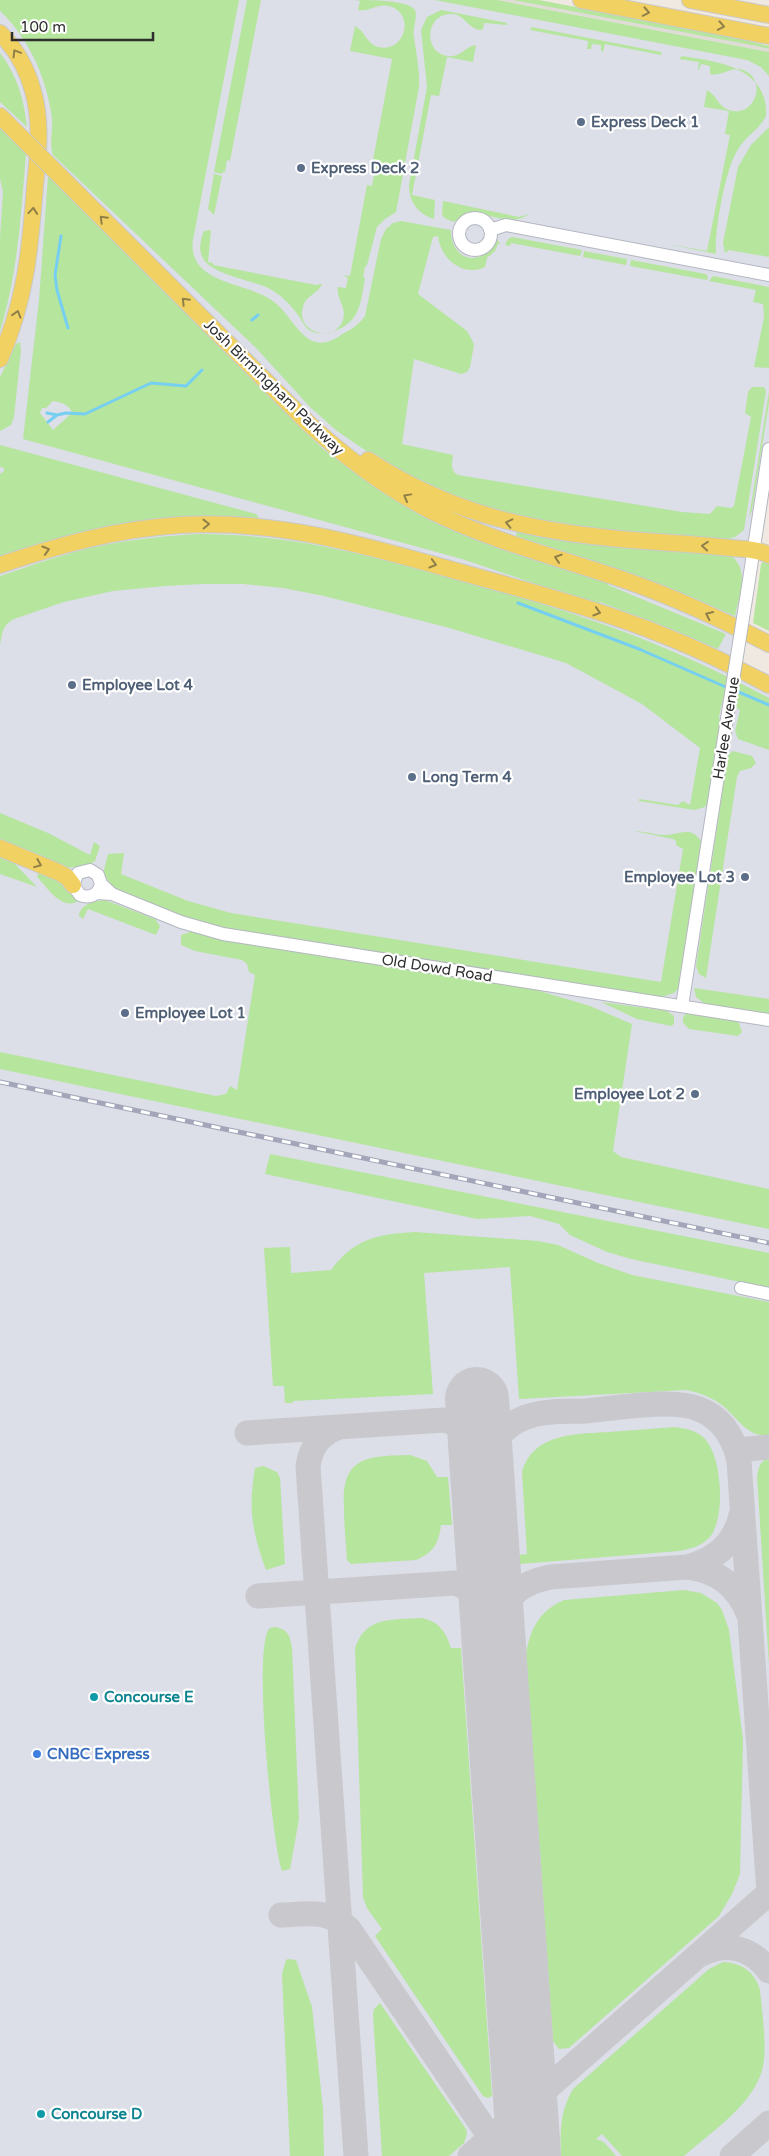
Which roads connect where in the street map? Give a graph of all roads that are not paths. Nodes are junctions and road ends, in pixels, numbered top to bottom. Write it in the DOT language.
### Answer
graph roads {
  1 [pos="581,0"];
  2 [pos="690,0"];
  3 [pos="769,15"];
  4 [pos="744,31"];
  5 [pos="0,32"];
  6 [pos="769,36"];
  7 [pos="769,41"];
  8 [pos="0,116"];
  9 [pos="490,230"];
  10 [pos="769,276"];
  11 [pos="0,360"];
  12 [pos="269,385"];
  13 [pos="769,449"];
  14 [pos="761,552"];
  15 [pos="0,565"];
  16 [pos="769,644"];
  17 [pos="769,685"];
  18 [pos="0,848"];
  19 [pos="73,884"];
  20 [pos="99,888"];
  21 [pos="682,1006"];
  22 [pos="769,1020"];
  23 [pos="741,1288"];
  24 [pos="769,1294"];
  1 -- 4 [label="main road, one-way"];
  2 -- 3 [label="main road"];
  4 -- 6 [label="main road"];
  4 -- 7 [label="main road"];
  11 -- 5 [label="main road, one-way"];
  12 -- 8 [label="main road, Josh Birmingham Parkway, one-way, bridge"];
  9 -- 10 [label="street"];
  14 -- 12 [label="main road, one-way"];
  16 -- 12 [label="main road, Josh Birmingham Parkway, one-way"];
  13 -- 14 [label="street, Harlee Avenue"];
  14 -- 21 [label="street, Harlee Avenue, bridge"];
  15 -- 17 [label="main road, one-way"];
  18 -- 19 [label="main road, one-way"];
  19 -- 20 [label="street"];
  19 -- 20 [label="street, Old Dowd Road"];
  20 -- 21 [label="street, Old Dowd Road"];
  21 -- 22 [label="street, Old Dowd Road"];
  23 -- 24 [label="street"];
}
